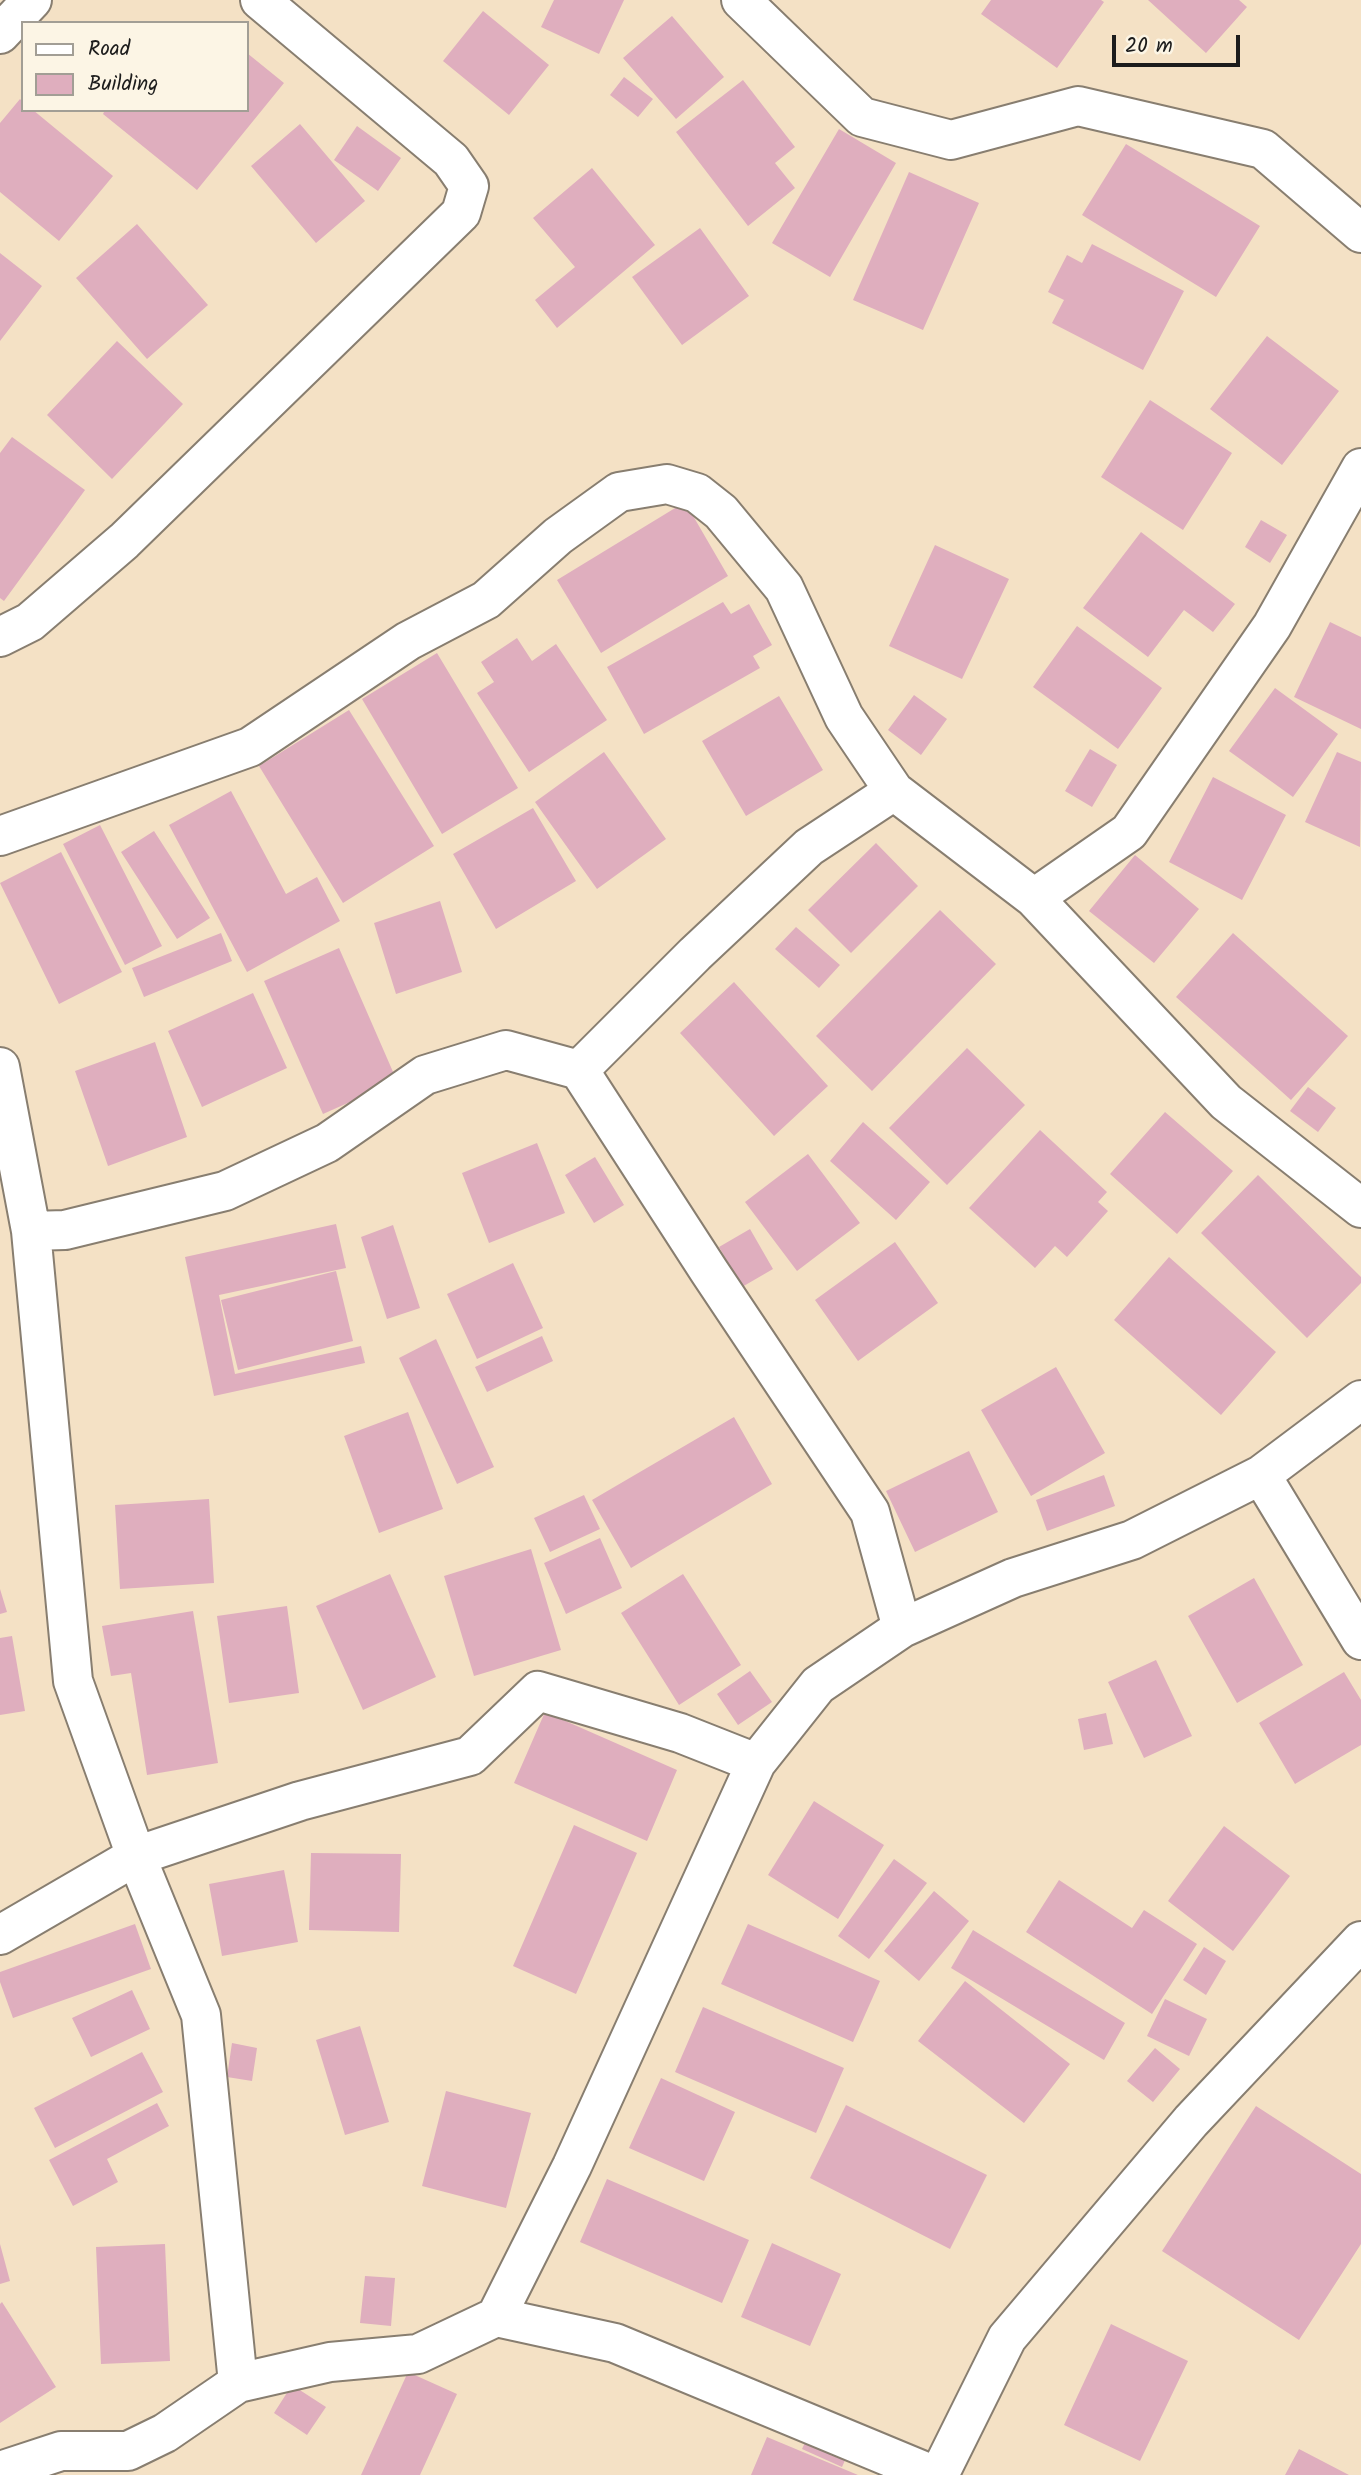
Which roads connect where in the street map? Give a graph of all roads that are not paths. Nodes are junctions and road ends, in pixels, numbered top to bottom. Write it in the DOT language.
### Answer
graph roads {
  1 [pos="32,0"];
  2 [pos="260,0"];
  3 [pos="741,0"];
  4 [pos="0,34"];
  5 [pos="1361,233"];
  6 [pos="1361,468"];
  7 [pos="0,637"];
  8 [pos="894,791"];
  9 [pos="0,835"];
  10 [pos="1034,898"];
  11 [pos="0,1068"];
  12 [pos="579,1070"];
  13 [pos="1361,1208"];
  14 [pos="31,1231"];
  15 [pos="1361,1400"];
  16 [pos="1261,1475"];
  17 [pos="902,1628"];
  18 [pos="1361,1640"];
  19 [pos="756,1763"];
  20 [pos="136,1856"];
  21 [pos="0,1935"];
  22 [pos="1361,1941"];
  23 [pos="496,2318"];
  24 [pos="238,2383"];
  25 [pos="0,2471"];
  26 [pos="933,2475"];
  27 [pos="939,2475"];
  1 -- 4 [label="street"];
  2 -- 7 [label="street"];
  3 -- 5 [label="street"];
  6 -- 10 [label="street"];
  8 -- 9 [label="street"];
  8 -- 10 [label="street"];
  8 -- 12 [label="street"];
  10 -- 13 [label="street"];
  11 -- 14 [label="street"];
  12 -- 14 [label="street"];
  12 -- 17 [label="street"];
  14 -- 20 [label="street"];
  15 -- 16 [label="street"];
  16 -- 17 [label="street"];
  16 -- 18 [label="street"];
  17 -- 19 [label="street"];
  19 -- 20 [label="street"];
  19 -- 23 [label="street"];
  20 -- 21 [label="street"];
  20 -- 24 [label="street"];
  22 -- 27 [label="street"];
  23 -- 24 [label="street"];
  23 -- 26 [label="street"];
  24 -- 25 [label="street"];
}
